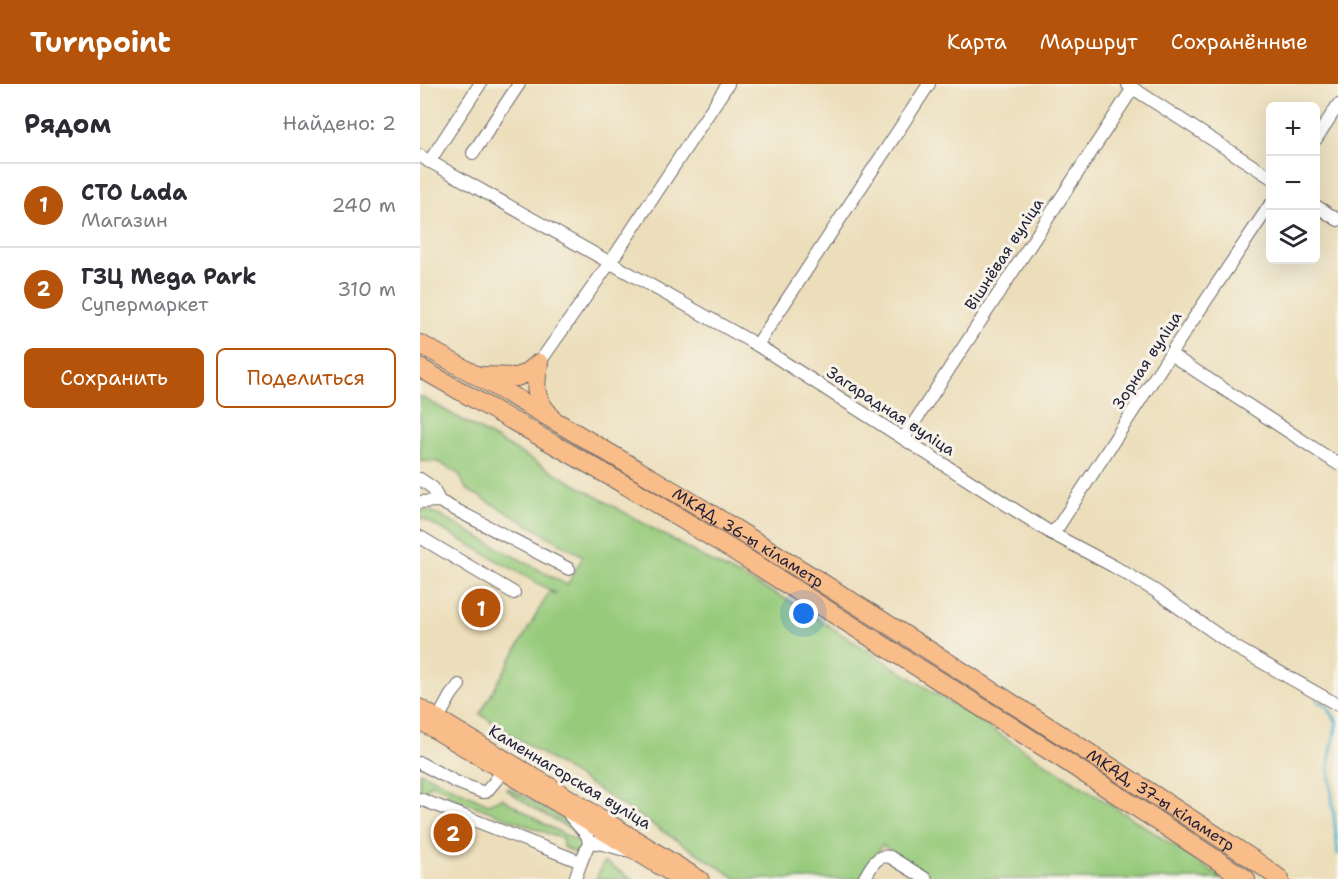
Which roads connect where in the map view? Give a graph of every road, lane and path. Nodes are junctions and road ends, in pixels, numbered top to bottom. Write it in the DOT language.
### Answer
graph roads {
  1 [pos="480,84"];
  2 [pos="519,84"];
  3 [pos="728,84"];
  4 [pos="929,84"];
  5 [pos="1130,86"];
  6 [pos="1338,105"];
  7 [pos="1320,133"];
  8 [pos="473,153"];
  9 [pos="425,159"];
  10 [pos="1266,174"];
  11 [pos="1320,209"];
  12 [pos="1267,210"];
  13 [pos="1338,220"];
  14 [pos="610,263"];
  15 [pos="420,344"];
  16 [pos="757,345"];
  17 [pos="1170,354"];
  18 [pos="539,363"];
  19 [pos="420,368"];
  20 [pos="479,376"];
  21 [pos="420,378"];
  22 [pos="448,384"];
  23 [pos="553,419"];
  24 [pos="904,438"];
  25 [pos="1338,464"];
  26 [pos="420,479"];
  27 [pos="439,501"];
  28 [pos="420,502"];
  29 [pos="1051,533"];
  30 [pos="420,537"];
  31 [pos="569,569"];
  32 [pos="514,593"];
  33 [pos="459,685"];
  34 [pos="1338,705"];
  35 [pos="420,707"];
  36 [pos="430,723"];
  37 [pos="1072,741"];
  38 [pos="1060,758"];
  39 [pos="420,763"];
  40 [pos="505,765"];
  41 [pos="420,800"];
  42 [pos="561,806"];
  43 [pos="589,843"];
  44 [pos="635,852"];
  45 [pos="581,862"];
  46 [pos="575,879"];
  47 [pos="679,879"];
  48 [pos="701,879"];
  49 [pos="864,879"];
  50 [pos="926,879"];
  51 [pos="1246,879"];
  52 [pos="1280,879"];
  1 -- 9 [label="street"];
  2 -- 8 [label="street"];
  3 -- 14 [label="street"];
  4 -- 16 [label="street"];
  5 -- 10 [label="street"];
  5 -- 24 [label="street, Вішнёвая вуліца"];
  6 -- 7 [label="street"];
  9 -- 14 [label="street, Загарадная вуліца"];
  11 -- 13 [label="street"];
  12 -- 17 [label="street, Зорная вуліца"];
  14 -- 16 [label="street, Загарадная вуліца"];
  14 -- 18 [label="street"];
  15 -- 20 [label="highway, МКАД, 36-ы кіламетр"];
  16 -- 24 [label="street, Загарадная вуліца"];
  17 -- 25 [label="street"];
  17 -- 29 [label="street, Зорная вуліца"];
  18 -- 20 [label="highway"];
  18 -- 23 [label="highway"];
  19 -- 22 [label="highway, МКАД, 36-ы кіламетр"];
  20 -- 23 [label="highway, МКАД, 36-ы кіламетр"];
  21 -- 22 [label="highway"];
  22 -- 38 [label="highway, МКАД, 36-ы кіламетр"];
  23 -- 37 [label="highway, МКАД, 36-ы кіламетр"];
  24 -- 29 [label="street, Загарадная вуліца"];
  26 -- 27 [label="street"];
  27 -- 28 [label="street"];
  27 -- 31 [label="street"];
  29 -- 34 [label="street, Загарадная вуліца"];
  30 -- 32 [label="street"];
  33 -- 36 [label="street"];
  35 -- 36 [label="main road, Каменнагорская вуліца"];
  36 -- 40 [label="main road, Каменнагорская вуліца"];
  37 -- 52 [label="highway, МКАД, 37-ы кіламетр"];
  38 -- 51 [label="highway, МКАД, 37-ы кіламетр"];
  39 -- 40 [label="street"];
  40 -- 42 [label="main road, Каменнагорская вуліца"];
  40 -- 48 [label="main road, Каменнагорская вуліца"];
  41 -- 45 [label="street"];
  42 -- 43 [label="street"];
  42 -- 44 [label="main road, Каменнагорская вуліца"];
  43 -- 44 [label="street"];
  43 -- 45 [label="street"];
  44 -- 47 [label="main road, Каменнагорская вуліца"];
  45 -- 46 [label="street"];
  49 -- 50 [label="street"];
}
